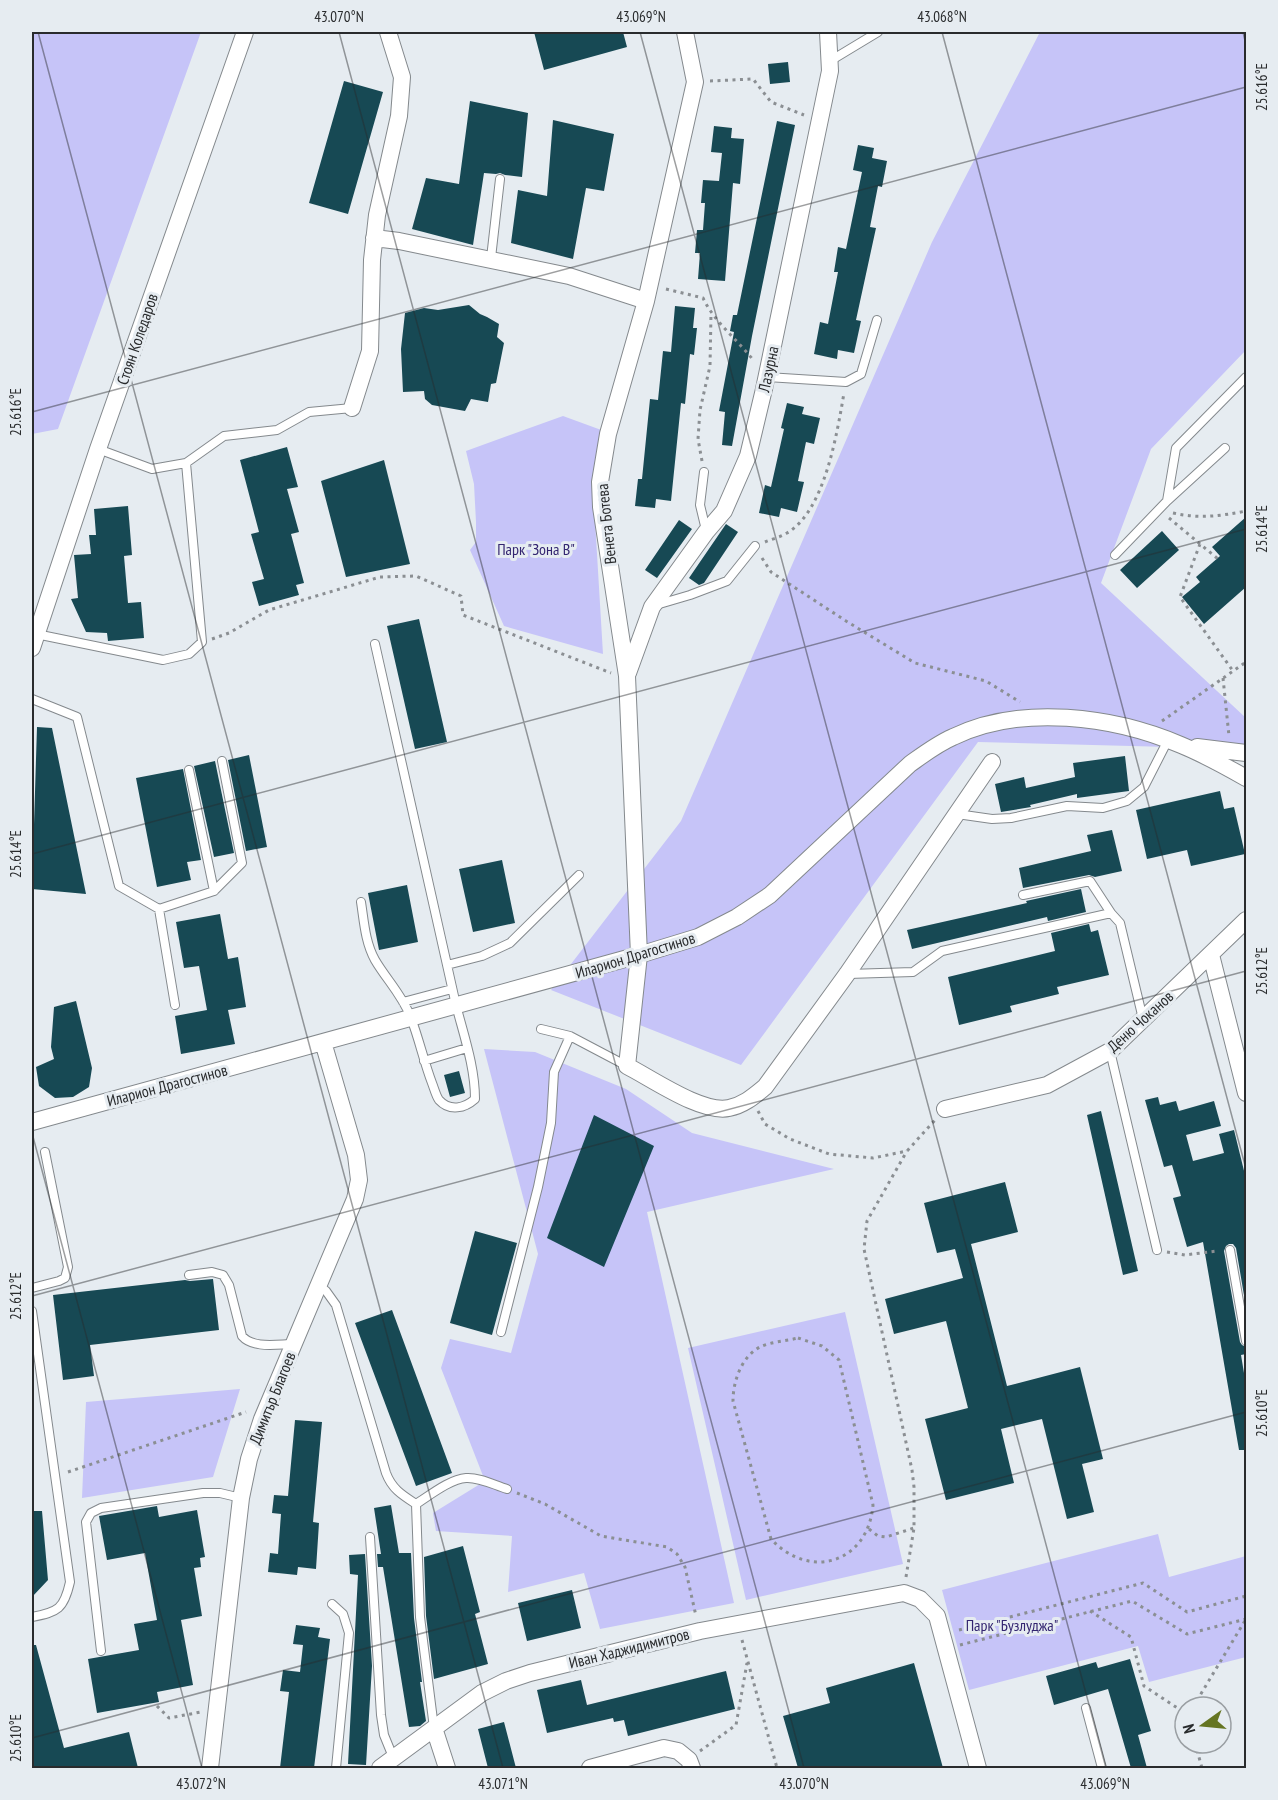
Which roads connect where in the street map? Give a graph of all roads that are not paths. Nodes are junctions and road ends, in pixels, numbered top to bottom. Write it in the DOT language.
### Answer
graph roads {
  1 [pos="244,32"];
  2 [pos="388,32"];
  3 [pos="685,32"];
  4 [pos="828,32"];
  5 [pos="878,32"];
  6 [pos="830,61"];
  7 [pos="500,179"];
  8 [pos="374,238"];
  9 [pos="491,258"];
  10 [pos="648,293"];
  11 [pos="877,320"];
  12 [pos="1246,376"];
  13 [pos="767,377"];
  14 [pos="352,408"];
  15 [pos="1224,448"];
  16 [pos="98,449"];
  17 [pos="186,463"];
  18 [pos="704,472"];
  19 [pos="1167,501"];
  20 [pos="706,532"];
  21 [pos="755,546"];
  22 [pos="1115,555"];
  23 [pos="652,607"];
  24 [pos="34,641"];
  25 [pos="375,644"];
  26 [pos="627,676"];
  27 [pos="32,699"];
  28 [pos="1175,742"];
  29 [pos="1240,753"];
  30 [pos="222,761"];
  31 [pos="992,762"];
  32 [pos="189,770"];
  33 [pos="1246,778"];
  34 [pos="957,813"];
  35 [pos="579,875"];
  36 [pos="214,891"];
  37 [pos="1023,895"];
  38 [pos="361,902"];
  39 [pos="159,909"];
  40 [pos="1112,913"];
  41 [pos="1246,920"];
  42 [pos="639,955"];
  43 [pos="1211,956"];
  44 [pos="447,965"];
  45 [pos="847,974"];
  46 [pos="454,997"];
  47 [pos="403,1002"];
  48 [pos="175,1005"];
  49 [pos="411,1018"];
  50 [pos="1143,1020"];
  51 [pos="541,1029"];
  52 [pos="570,1036"];
  53 [pos="323,1042"];
  54 [pos="467,1048"];
  55 [pos="1110,1051"];
  56 [pos="424,1061"];
  57 [pos="627,1066"];
  58 [pos="1246,1093"];
  59 [pos="945,1108"];
  60 [pos="32,1122"];
  61 [pos="45,1152"];
  62 [pos="1157,1250"];
  63 [pos="1230,1250"];
  64 [pos="189,1275"];
  65 [pos="317,1285"];
  66 [pos="32,1288"];
  67 [pos="32,1311"];
  68 [pos="501,1332"];
  69 [pos="1246,1341"];
  70 [pos="294,1344"];
  71 [pos="507,1489"];
  72 [pos="241,1498"];
  73 [pos="416,1504"];
  74 [pos="370,1537"];
  75 [pos="332,1604"];
  76 [pos="32,1617"];
  77 [pos="101,1651"];
  78 [pos="1086,1708"];
  79 [pos="434,1728"];
  80 [pos="393,1757"];
  81 [pos="691,1764"];
  82 [pos="210,1768"];
  83 [pos="336,1768"];
  84 [pos="380,1768"];
  85 [pos="447,1768"];
  86 [pos="590,1768"];
  87 [pos="978,1768"];
  88 [pos="1102,1768"];
  1 -- 16 [label="street, Стоян Коледаров"];
  2 -- 8 [label="street"];
  3 -- 10 [label="street, Венета Ботева"];
  4 -- 6 [label="street, Лазурна"];
  5 -- 6 [label="lane"];
  6 -- 13 [label="street, Лазурна"];
  7 -- 9 [label="lane"];
  8 -- 9 [label="street"];
  8 -- 14 [label="street"];
  9 -- 10 [label="street"];
  10 -- 26 [label="street, Венета Ботева"];
  11 -- 13 [label="lane"];
  12 -- 19 [label="lane"];
  13 -- 20 [label="street, Лазурна"];
  14 -- 17 [label="lane"];
  15 -- 19 [label="lane"];
  16 -- 17 [label="lane"];
  16 -- 24 [label="street, Стоян Коледаров"];
  17 -- 24 [label="lane"];
  18 -- 20 [label="lane"];
  19 -- 22 [label="lane"];
  20 -- 23 [label="street, Лазурна"];
  21 -- 23 [label="lane"];
  23 -- 26 [label="street, Лазурна"];
  25 -- 44 [label="lane"];
  26 -- 42 [label="street, Венета Ботева"];
  27 -- 39 [label="lane"];
  28 -- 29 [label="street, Иларион Драгостинов"];
  28 -- 33 [label="street, Иларион Драгостинов"];
  28 -- 34 [label="lane"];
  28 -- 42 [label="street, Иларион Драгостинов"];
  30 -- 36 [label="lane"];
  31 -- 34 [label="street"];
  32 -- 36 [label="lane"];
  34 -- 45 [label="street"];
  35 -- 44 [label="lane"];
  36 -- 39 [label="lane"];
  37 -- 40 [label="lane"];
  38 -- 47 [label="lane"];
  39 -- 48 [label="lane"];
  40 -- 45 [label="lane"];
  40 -- 50 [label="lane"];
  41 -- 43 [label="street, Деню Чоканов"];
  42 -- 46 [label="street, Иларион Драгостинов"];
  42 -- 57 [label="street, Венета Ботева"];
  43 -- 50 [label="street, Деню Чоканов"];
  43 -- 58 [label="street"];
  44 -- 46 [label="lane"];
  45 -- 57 [label="street"];
  46 -- 47 [label="lane"];
  46 -- 49 [label="street, Иларион Драгостинов"];
  46 -- 54 [label="lane"];
  47 -- 49 [label="lane"];
  49 -- 53 [label="street, Иларион Драгостинов"];
  49 -- 56 [label="lane"];
  50 -- 55 [label="street, Деню Чоканов"];
  51 -- 52 [label="lane"];
  52 -- 57 [label="lane"];
  52 -- 68 [label="lane"];
  53 -- 60 [label="street, Иларион Драгостинов"];
  53 -- 65 [label="street, Димитър Благоев"];
  54 -- 56 [label="lane"];
  54 -- 56 [label="lane"];
  55 -- 59 [label="street, Деню Чоканов"];
  55 -- 62 [label="lane"];
  61 -- 66 [label="lane"];
  63 -- 69 [label="lane"];
  64 -- 70 [label="lane"];
  65 -- 70 [label="street, Димитър Благоев"];
  65 -- 73 [label="lane"];
  67 -- 76 [label="lane"];
  70 -- 72 [label="street, Димитър Благоев"];
  71 -- 73 [label="lane"];
  72 -- 77 [label="lane"];
  72 -- 82 [label="street, Димитър Благоев"];
  73 -- 79 [label="lane"];
  74 -- 80 [label="lane"];
  75 -- 83 [label="lane"];
  78 -- 88 [label="lane"];
  79 -- 80 [label="street, Иван Хаджидимитров"];
  79 -- 85 [label="street"];
  79 -- 87 [label="street, Иван Хаджидимитров"];
  80 -- 84 [label="street, Иван Хаджидимитров"];
  81 -- 86 [label="street"];
}
